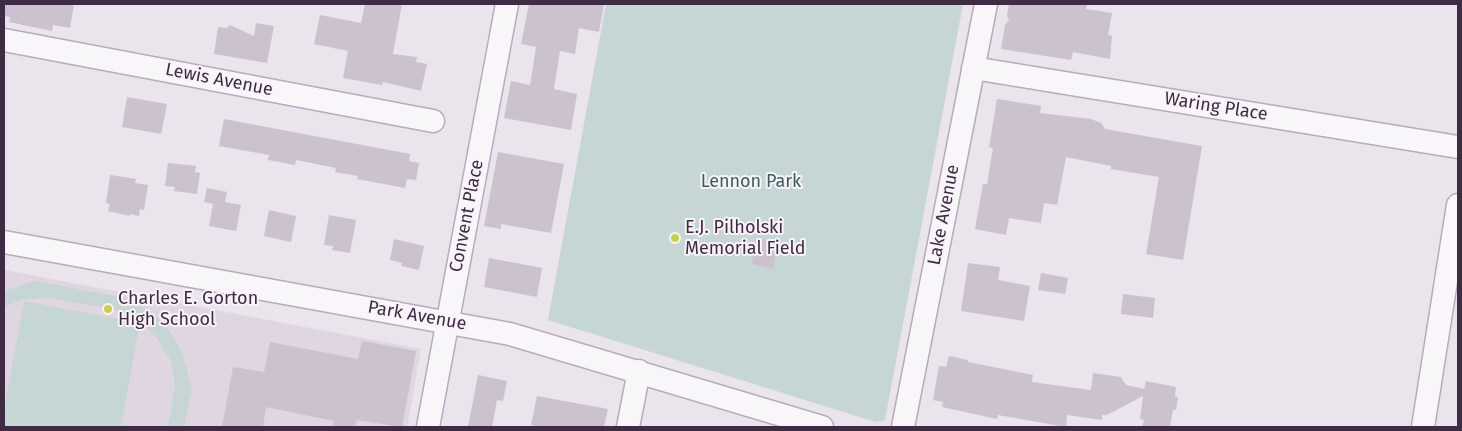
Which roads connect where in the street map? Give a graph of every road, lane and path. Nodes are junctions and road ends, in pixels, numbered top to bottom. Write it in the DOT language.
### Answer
graph roads {
  1 [pos="507,4"];
  2 [pos="986,4"];
  3 [pos="4,40"];
  4 [pos="973,68"];
  5 [pos="433,120"];
  6 [pos="1458,146"];
  7 [pos="1458,205"];
  8 [pos="4,242"];
  9 [pos="448,322"];
  10 [pos="639,371"];
  11 [pos="428,427"];
  12 [pos="628,427"];
  13 [pos="822,427"];
  14 [pos="903,427"];
  15 [pos="1423,427"];
  1 -- 9 [label="street, Convent Place"];
  2 -- 4 [label="street, Lake Avenue"];
  3 -- 5 [label="street, Lewis Avenue"];
  4 -- 6 [label="street, Waring Place"];
  4 -- 14 [label="street, Lake Avenue"];
  7 -- 15 [label="street"];
  8 -- 9 [label="street, Park Avenue"];
  9 -- 10 [label="street, Park Avenue"];
  9 -- 11 [label="street, Convent Place"];
  10 -- 12 [label="street"];
  10 -- 13 [label="street, Park Avenue"];
}
